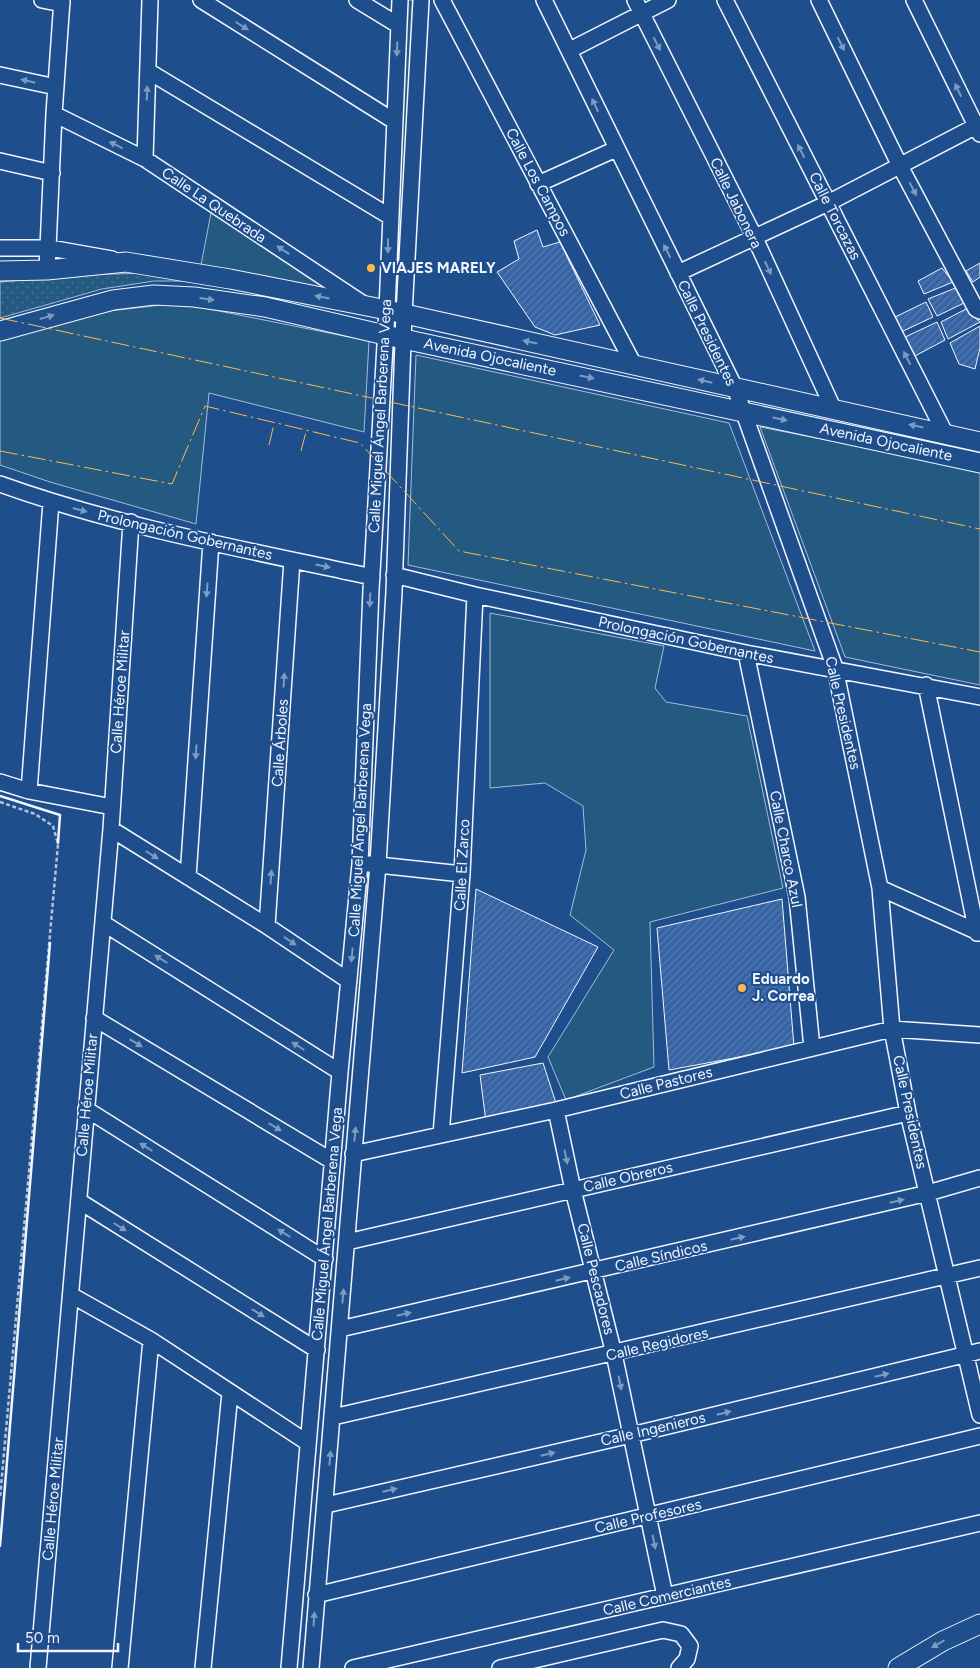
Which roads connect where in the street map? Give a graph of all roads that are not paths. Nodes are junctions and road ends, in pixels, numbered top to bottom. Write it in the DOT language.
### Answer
graph roads {
  1 [pos="42,0"];
  2 [pos="150,0"];
  3 [pos="201,0"];
  4 [pos="357,0"];
  5 [pos="400,0"];
  6 [pos="421,0"];
  7 [pos="442,0"];
  8 [pos="544,0"];
  9 [pos="668,0"];
  10 [pos="725,0"];
  11 [pos="819,0"];
  12 [pos="914,0"];
  13 [pos="62,2"];
  14 [pos="638,6"];
  15 [pos="398,26"];
  16 [pos="570,50"];
  17 [pos="148,70"];
  18 [pos="0,75"];
  19 [pos="56,87"];
  20 [pos="54,114"];
  21 [pos="394,122"];
  22 [pos="979,128"];
  23 [pos="616,149"];
  24 [pos="145,159"];
  25 [pos="0,161"];
  26 [pos="900,166"];
  27 [pos="52,172"];
  28 [pos="538,184"];
  29 [pos="828,203"];
  30 [pos="389,216"];
  31 [pos="754,236"];
  32 [pos="0,246"];
  33 [pos="50,248"];
  34 [pos="126,262"];
  35 [pos="47,270"];
  36 [pos="0,271"];
  37 [pos="678,273"];
  38 [pos="367,307"];
  39 [pos="980,311"];
  40 [pos="395,312"];
  41 [pos="0,331"];
  42 [pos="385,335"];
  43 [pos="404,338"];
  44 [pos="634,365"];
  45 [pos="735,388"];
  46 [pos="833,408"];
  47 [pos="742,410"];
  48 [pos="945,432"];
  49 [pos="980,442"];
  50 [pos="980,463"];
  51 [pos="0,484"];
  52 [pos="51,502"];
  53 [pos="131,522"];
  54 [pos="211,542"];
  55 [pos="292,560"];
  56 [pos="394,575"];
  57 [pos="372,577"];
  58 [pos="475,595"];
  59 [pos="746,653"];
  60 [pos="836,668"];
  61 [pos="926,686"];
  62 [pos="980,697"];
  63 [pos="0,782"];
  64 [pos="29,791"];
  65 [pos="112,807"];
  66 [pos="111,829"];
  67 [pos="360,864"];
  68 [pos="378,864"];
  69 [pos="462,874"];
  70 [pos="188,877"];
  71 [pos="880,888"];
  72 [pos="103,923"];
  73 [pos="267,926"];
  74 [pos="979,933"];
  75 [pos="349,980"];
  76 [pos="94,1018"];
  77 [pos="892,1029"];
  78 [pos="980,1035"];
  79 [pos="812,1048"];
  80 [pos="340,1072"];
  81 [pos="86,1109"];
  82 [pos="556,1110"];
  83 [pos="908,1112"];
  84 [pos="441,1135"];
  85 [pos="353,1154"];
  86 [pos="332,1161"];
  87 [pos="980,1178"];
  88 [pos="573,1190"];
  89 [pos="928,1193"];
  90 [pos="79,1201"];
  91 [pos="347,1242"];
  92 [pos="325,1259"];
  93 [pos="980,1268"];
  94 [pos="594,1272"];
  95 [pos="947,1276"];
  96 [pos="71,1295"];
  97 [pos="340,1329"];
  98 [pos="151,1340"];
  99 [pos="317,1350"];
  100 [pos="980,1351"];
  101 [pos="614,1354"];
  102 [pos="965,1354"];
  103 [pos="230,1393"];
  104 [pos="980,1415"];
  105 [pos="333,1417"];
  106 [pos="631,1435"];
  107 [pos="980,1436"];
  108 [pos="308,1443"];
  109 [pos="326,1505"];
  110 [pos="649,1516"];
  111 [pos="980,1523"];
  112 [pos="316,1595"];
  113 [pos="665,1596"];
  114 [pos="980,1624"];
  115 [pos="38,1668"];
  116 [pos="120,1668"];
  117 [pos="203,1668"];
  118 [pos="289,1668"];
  119 [pos="311,1668"];
  120 [pos="353,1668"];
  121 [pos="500,1668"];
  122 [pos="679,1668"];
  123 [pos="898,1668"];
  1 -- 13 [label="street"];
  2 -- 17 [label="street"];
  3 -- 21 [label="street, one-way"];
  4 -- 15 [label="street"];
  5 -- 15 [label="street, Calle Miguel Ángel Barberena Vega"];
  6 -- 40 [label="street, Calle Miguel Ángel Barberena Vega"];
  7 -- 28 [label="street, Calle Los Campos"];
  8 -- 16 [label="street, Calle Presidentes"];
  9 -- 14 [label="street"];
  29 -- 10 [label="street, Calle Torcazas, one-way"];
  11 -- 26 [label="street, one-way"];
  22 -- 12 [label="street, one-way"];
  13 -- 19 [label="street"];
  14 -- 16 [label="street"];
  14 -- 31 [label="street, Calle Jabonera, one-way"];
  15 -- 21 [label="street, Calle Miguel Ángel Barberena Vega, one-way"];
  23 -- 16 [label="street, Calle Presidentes, one-way"];
  24 -- 17 [label="street, one-way"];
  17 -- 30 [label="street"];
  19 -- 18 [label="street, one-way"];
  19 -- 20 [label="street"];
  24 -- 20 [label="street, Calle La Quebrada, one-way"];
  20 -- 27 [label="street"];
  21 -- 30 [label="street, Calle Miguel Ángel Barberena Vega"];
  22 -- 26 [label="street"];
  23 -- 28 [label="street"];
  37 -- 23 [label="street, Calle Presidentes, one-way"];
  38 -- 24 [label="street, Calle La Quebrada, one-way"];
  25 -- 27 [label="street"];
  26 -- 29 [label="street"];
  26 -- 39 [label="street, one-way"];
  27 -- 33 [label="street"];
  28 -- 44 [label="street, Calle Los Campos"];
  29 -- 31 [label="street"];
  48 -- 29 [label="street, Calle Torcazas, one-way"];
  30 -- 40 [label="street, Calle Miguel Ángel Barberena Vega, one-way"];
  31 -- 37 [label="street"];
  31 -- 46 [label="street, Calle Jabonera, one-way"];
  32 -- 33 [label="street, Avenida Ojocaliente"];
  33 -- 34 [label="street, Avenida Ojocaliente"];
  33 -- 35 [label="street"];
  34 -- 35 [label="main road, Avenida Ojocaliente"];
  38 -- 34 [label="main road, Avenida Ojocaliente, one-way"];
  35 -- 36 [label="main road, Avenida Ojocaliente"];
  37 -- 45 [label="street, Calle Presidentes"];
  38 -- 40 [label="main road, Avenida Ojocaliente"];
  40 -- 42 [label="street, Calle Miguel Ángel Barberena Vega"];
  40 -- 43 [label="street, Calle Miguel Ángel Barberena Vega"];
  44 -- 40 [label="main road, Avenida Ojocaliente, one-way"];
  41 -- 42 [label="main road, Avenida Ojocaliente, one-way"];
  42 -- 43 [label="main road, Avenida Ojocaliente"];
  42 -- 57 [label="street, Calle Miguel Ángel Barberena Vega"];
  43 -- 47 [label="main road, Avenida Ojocaliente, one-way"];
  43 -- 56 [label="street, Calle Miguel Ángel Barberena Vega"];
  45 -- 44 [label="main road, Avenida Ojocaliente, one-way"];
  45 -- 46 [label="main road, Avenida Ojocaliente"];
  45 -- 47 [label="street, Calle Presidentes"];
  48 -- 46 [label="main road, Avenida Ojocaliente, one-way"];
  47 -- 50 [label="main road, Avenida Ojocaliente, one-way"];
  47 -- 60 [label="street, Calle Presidentes"];
  48 -- 49 [label="main road, Avenida Ojocaliente"];
  51 -- 52 [label="street, Prolongación Gobernantes"];
  52 -- 53 [label="street, Prolongación Gobernantes, one-way"];
  52 -- 64 [label="street"];
  53 -- 54 [label="street, Prolongación Gobernantes"];
  53 -- 65 [label="street, Calle Héroe Militar"];
  54 -- 55 [label="street, Prolongación Gobernantes"];
  54 -- 70 [label="street, one-way"];
  55 -- 57 [label="street, Prolongación Gobernantes, one-way"];
  73 -- 55 [label="street, Calle Árboles, one-way"];
  56 -- 58 [label="street, Prolongación Gobernantes"];
  56 -- 68 [label="street, Calle Miguel Ángel Barberena Vega"];
  57 -- 67 [label="street, Calle Miguel Ángel Barberena Vega, one-way"];
  58 -- 59 [label="street, Prolongación Gobernantes"];
  58 -- 69 [label="street, Calle El Zarco"];
  59 -- 60 [label="street, Prolongación Gobernantes"];
  59 -- 79 [label="street, Calle Charco Azul"];
  60 -- 61 [label="street, Prolongación Gobernantes"];
  60 -- 71 [label="street, Calle Presidentes"];
  61 -- 62 [label="street, Prolongación Gobernantes"];
  61 -- 74 [label="street"];
  63 -- 64 [label="street"];
  64 -- 65 [label="street"];
  65 -- 66 [label="street, Calle Héroe Militar"];
  66 -- 70 [label="street, one-way"];
  66 -- 72 [label="street, Calle Héroe Militar"];
  67 -- 68 [label="street"];
  67 -- 75 [label="street, Calle Miguel Ángel Barberena Vega, one-way"];
  68 -- 69 [label="street"];
  85 -- 68 [label="street, Calle Miguel Ángel Barberena Vega, one-way"];
  69 -- 84 [label="street, Calle El Zarco"];
  70 -- 73 [label="street"];
  71 -- 74 [label="street"];
  71 -- 77 [label="street, Calle Presidentes"];
  72 -- 76 [label="street, Calle Héroe Militar"];
  80 -- 72 [label="street, one-way"];
  73 -- 75 [label="street, one-way"];
  75 -- 80 [label="street, Calle Miguel Ángel Barberena Vega"];
  76 -- 81 [label="street, Calle Héroe Militar"];
  76 -- 86 [label="street, one-way"];
  77 -- 78 [label="street, Calle Pastores"];
  77 -- 79 [label="street, Calle Pastores"];
  77 -- 83 [label="street, Calle Presidentes"];
  79 -- 82 [label="street, Calle Pastores"];
  80 -- 86 [label="street, Calle Miguel Ángel Barberena Vega"];
  81 -- 90 [label="street, Calle Héroe Militar"];
  92 -- 81 [label="street, one-way"];
  82 -- 84 [label="street, Calle Pastores"];
  82 -- 88 [label="street, Calle Pescadores, one-way"];
  83 -- 88 [label="street, Calle Obreros"];
  83 -- 89 [label="street, Calle Presidentes"];
  84 -- 85 [label="street, Calle Pastores"];
  85 -- 91 [label="street, Calle Miguel Ángel Barberena Vega"];
  86 -- 92 [label="street, Calle Miguel Ángel Barberena Vega"];
  87 -- 89 [label="street, Calle Síndicos"];
  88 -- 91 [label="street, Calle Obreros"];
  88 -- 94 [label="street, Calle Pescadores"];
  94 -- 89 [label="street, Calle Síndicos, one-way"];
  89 -- 95 [label="street, Calle Presidentes"];
  90 -- 96 [label="street, Calle Héroe Militar"];
  90 -- 99 [label="street, one-way"];
  97 -- 91 [label="street, Calle Miguel Ángel Barberena Vega, one-way"];
  92 -- 99 [label="street, Calle Miguel Ángel Barberena Vega"];
  93 -- 95 [label="street, Calle Regidores"];
  97 -- 94 [label="street, Calle Síndicos, one-way"];
  94 -- 101 [label="street, Calle Pescadores"];
  95 -- 101 [label="street, Calle Regidores"];
  95 -- 102 [label="street, Calle Presidentes"];
  96 -- 98 [label="street"];
  96 -- 115 [label="street, Calle Héroe Militar"];
  97 -- 105 [label="street, Calle Miguel Ángel Barberena Vega"];
  98 -- 103 [label="street"];
  98 -- 116 [label="street"];
  99 -- 108 [label="street, Calle Miguel Ángel Barberena Vega"];
  100 -- 102 [label="street, Calle Ingenieros"];
  101 -- 105 [label="street, Calle Regidores"];
  101 -- 106 [label="street, Calle Pescadores, one-way"];
  102 -- 104 [label="street, Calle Presidentes"];
  106 -- 102 [label="street, Calle Ingenieros, one-way"];
  103 -- 108 [label="street"];
  103 -- 117 [label="street"];
  109 -- 105 [label="street, Calle Miguel Ángel Barberena Vega, one-way"];
  109 -- 106 [label="street, Calle Ingenieros, one-way"];
  106 -- 110 [label="street, Calle Pescadores"];
  107 -- 110 [label="street, Calle Profesores"];
  108 -- 118 [label="street, Calle Miguel Ángel Barberena Vega"];
  109 -- 112 [label="street, Calle Miguel Ángel Barberena Vega"];
  110 -- 112 [label="street, Calle Profesores"];
  110 -- 113 [label="street, Calle Pescadores, one-way"];
  111 -- 113 [label="street, Calle Comerciantes"];
  119 -- 112 [label="street, Calle Miguel Ángel Barberena Vega, one-way"];
  113 -- 120 [label="street, Calle Comerciantes"];
  114 -- 123 [label="main road, one-way"];
  121 -- 122 [label="street"];
}
